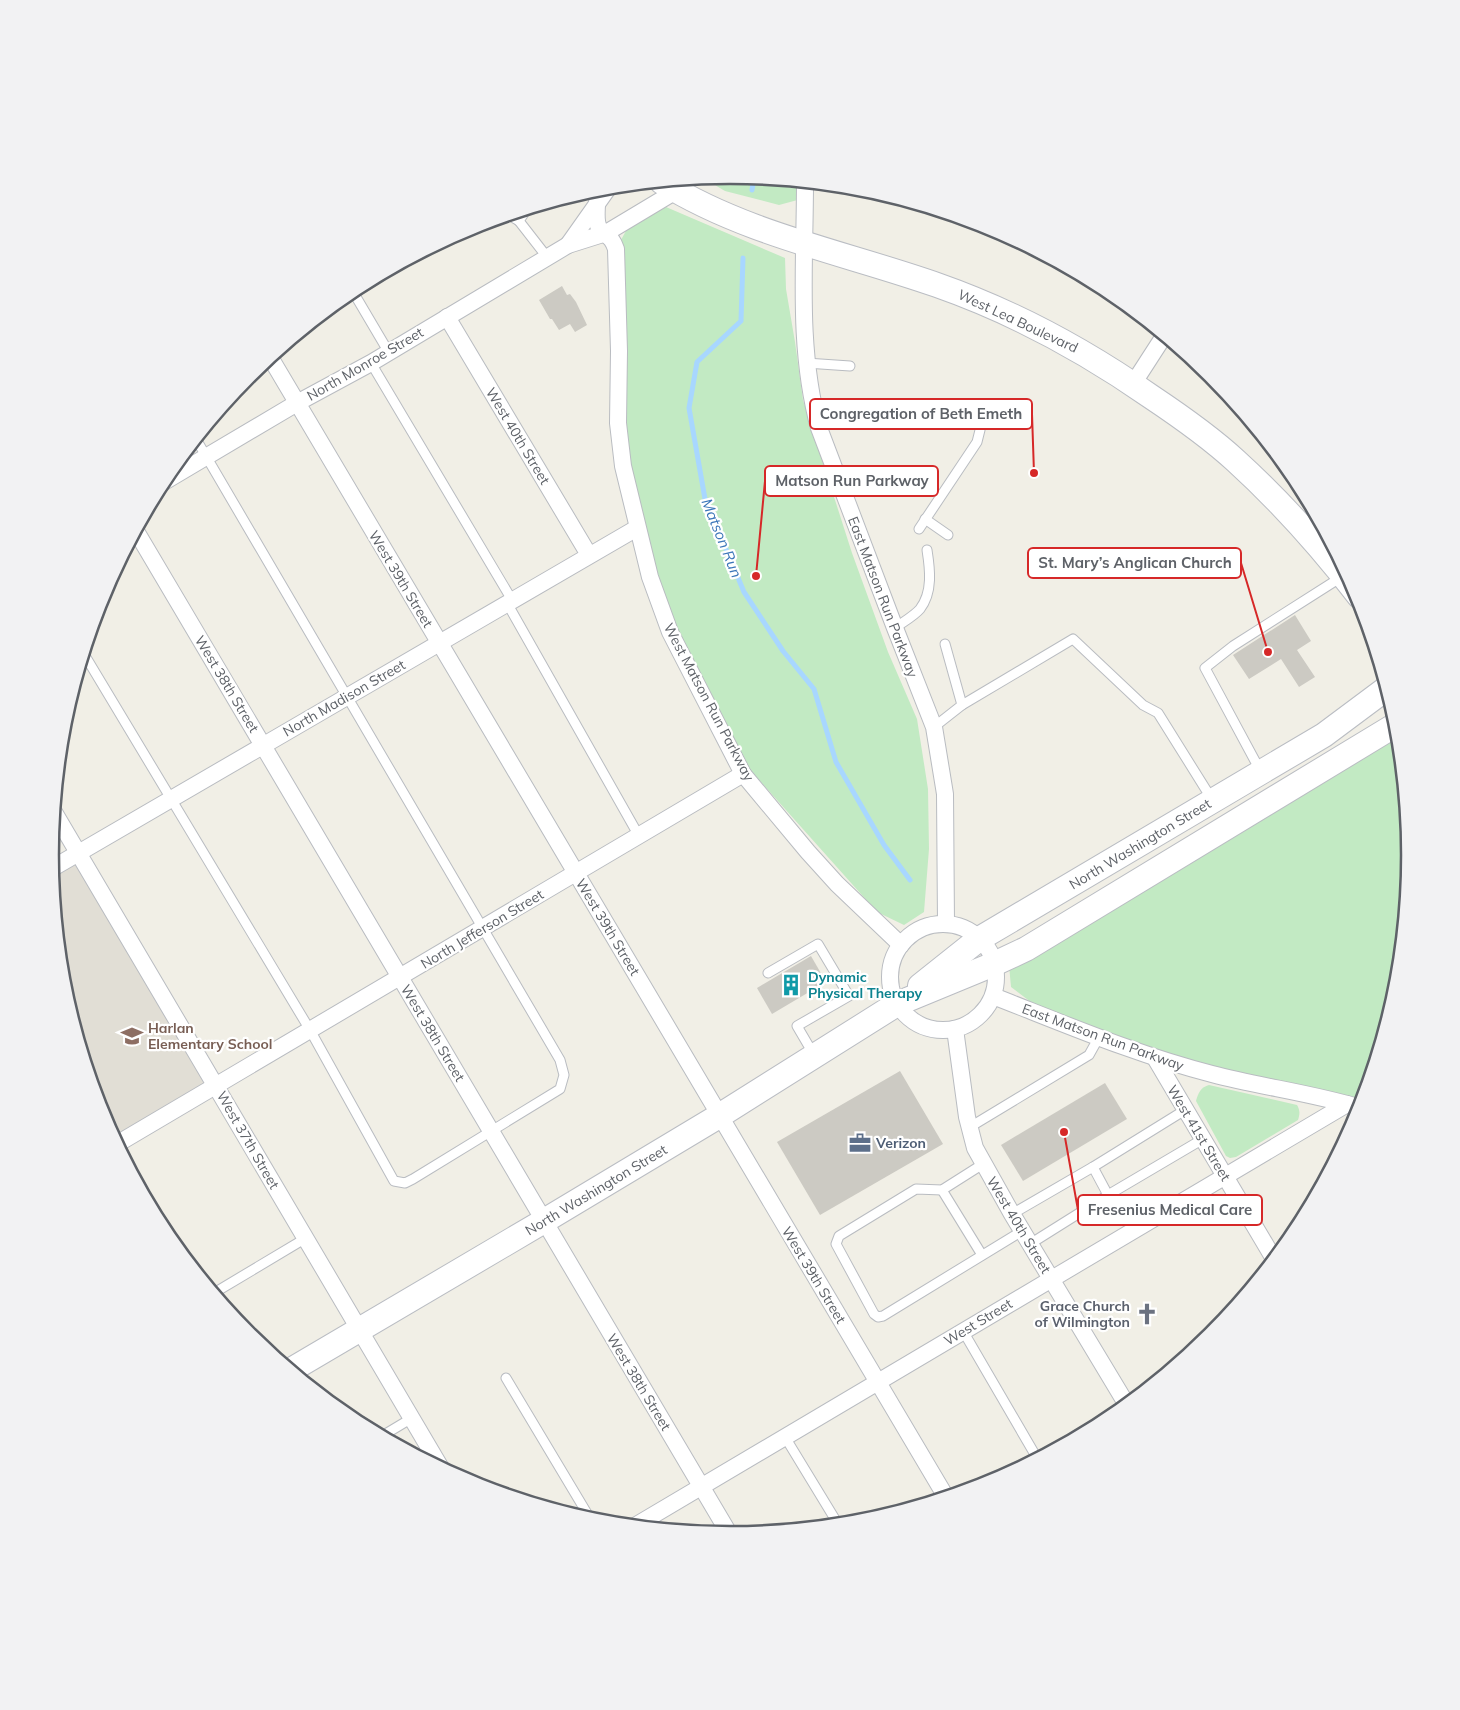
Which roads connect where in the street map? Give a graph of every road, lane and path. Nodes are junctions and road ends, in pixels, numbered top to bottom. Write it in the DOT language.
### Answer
graph roads {
  1 [pos="670,186"];
  2 [pos="668,187"];
  3 [pos="806,188"];
  4 [pos="602,196"];
  5 [pos="597,203"];
  6 [pos="522,217"];
  7 [pos="516,219"];
  8 [pos="520,221"];
  9 [pos="606,233"];
  10 [pos="805,243"];
  11 [pos="568,245"];
  12 [pos="547,257"];
  13 [pos="356,297"];
  14 [pos="447,317"];
  15 [pos="1161,340"];
  16 [pos="388,351"];
  17 [pos="273,363"];
  18 [pos="371,363"];
  19 [pos="806,363"];
  20 [pos="850,366"];
  21 [pos="1132,384"];
  22 [pos="297,403"];
  23 [pos="980,430"];
  24 [pos="199,444"];
  25 [pos="206,457"];
  26 [pos="178,474"];
  27 [pos="925,519"];
  28 [pos="637,528"];
  29 [pos="919,530"];
  30 [pos="948,535"];
  31 [pos="139,537"];
  32 [pos="1323,545"];
  33 [pos="927,550"];
  34 [pos="589,556"];
  35 [pos="1333,561"];
  36 [pos="1341,577"];
  37 [pos="509,602"];
  38 [pos="895,628"];
  39 [pos="439,643"];
  40 [pos="944,644"];
  41 [pos="88,660"];
  42 [pos="1381,692"];
  43 [pos="347,696"];
  44 [pos="962,705"];
  45 [pos="934,727"];
  46 [pos="1389,729"];
  47 [pos="263,746"];
  48 [pos="1261,772"];
  49 [pos="744,774"];
  50 [pos="171,799"];
  51 [pos="1213,801"];
  52 [pos="60,821"];
  53 [pos="639,836"];
  54 [pos="79,853"];
  55 [pos="59,864"];
  56 [pos="576,873"];
  57 [pos="946,924"];
  58 [pos="483,928"];
  59 [pos="979,939"];
  60 [pos="901,945"];
  61 [pos="994,964"];
  62 [pos="768,973"];
  63 [pos="400,977"];
  64 [pos="993,996"];
  65 [pos="897,1004"];
  66 [pos="955,1029"];
  67 [pos="310,1030"];
  68 [pos="1099,1037"];
  69 [pos="814,1055"];
  70 [pos="1155,1058"];
  71 [pos="216,1086"];
  72 [pos="1352,1106"];
  73 [pos="1352,1107"];
  74 [pos="1185,1110"];
  75 [pos="720,1116"];
  76 [pos="970,1127"];
  77 [pos="491,1132"];
  78 [pos="1203,1139"];
  79 [pos="123,1141"];
  80 [pos="983,1164"];
  81 [pos="1093,1167"];
  82 [pos="1225,1176"];
  83 [pos="942,1190"];
  84 [pos="1108,1195"];
  85 [pos="1012,1214"];
  86 [pos="544,1221"];
  87 [pos="1026,1237"];
  88 [pos="306,1238"];
  89 [pos="1271,1253"];
  90 [pos="982,1255"];
  91 [pos="1052,1279"];
  92 [pos="218,1290"];
  93 [pos="360,1330"];
  94 [pos="963,1332"];
  95 [pos="296,1367"];
  96 [pos="506,1378"];
  97 [pos="878,1382"];
  98 [pos="1123,1399"];
  99 [pos="412,1418"];
  100 [pos="388,1432"];
  101 [pos="785,1437"];
  102 [pos="1034,1453"];
  103 [pos="435,1458"];
  104 [pos="701,1486"];
  105 [pos="943,1492"];
  106 [pos="585,1510"];
  107 [pos="834,1518"];
  108 [pos="643,1521"];
  109 [pos="725,1526"];
  1 -- 10 [label="main road, West Lea Boulevard"];
  2 -- 9 [label="street"];
  3 -- 10 [label="street, East Matson Run Parkway"];
  4 -- 5 [label="street"];
  5 -- 9 [label="street, West Matson Run Parkway"];
  5 -- 11 [label="street"];
  6 -- 8 [label="lane"];
  7 -- 8 [label="lane"];
  8 -- 12 [label="lane"];
  9 -- 11 [label="street"];
  9 -- 28 [label="street, West Matson Run Parkway"];
  10 -- 19 [label="street, East Matson Run Parkway"];
  10 -- 21 [label="main road, West Lea Boulevard"];
  11 -- 12 [label="street, North Monroe Street"];
  12 -- 14 [label="street, North Monroe Street"];
  13 -- 16 [label="lane"];
  14 -- 16 [label="street, North Monroe Street"];
  14 -- 34 [label="street, West 40th Street"];
  15 -- 21 [label="street"];
  16 -- 18 [label="street, North Monroe Street"];
  17 -- 22 [label="street, West 39th Street"];
  18 -- 22 [label="street, North Monroe Street"];
  18 -- 37 [label="lane"];
  19 -- 20 [label="lane"];
  19 -- 38 [label="street, East Matson Run Parkway"];
  21 -- 32 [label="main road, West Lea Boulevard"];
  22 -- 25 [label="street, North Monroe Street"];
  22 -- 39 [label="street, West 39th Street"];
  23 -- 27 [label="lane"];
  24 -- 25 [label="lane"];
  25 -- 26 [label="street, North Monroe Street"];
  25 -- 43 [label="lane"];
  27 -- 29 [label="lane"];
  27 -- 30 [label="lane"];
  28 -- 34 [label="street, North Madison Street"];
  28 -- 49 [label="street, West Matson Run Parkway"];
  31 -- 47 [label="street, West 38th Street"];
  32 -- 35 [label="main road, West Lea Boulevard"];
  33 -- 38 [label="lane"];
  34 -- 37 [label="street, North Madison Street"];
  36 -- 48 [label="lane"];
  37 -- 39 [label="street, North Madison Street"];
  37 -- 53 [label="lane"];
  38 -- 45 [label="street, East Matson Run Parkway"];
  39 -- 43 [label="street, North Madison Street"];
  39 -- 56 [label="street, West 39th Street"];
  40 -- 44 [label="lane"];
  41 -- 50 [label="lane"];
  42 -- 48 [label="main road, North Washington Street"];
  43 -- 47 [label="street, North Madison Street"];
  43 -- 58 [label="lane"];
  44 -- 45 [label="lane"];
  44 -- 51 [label="lane"];
  45 -- 57 [label="street, East Matson Run Parkway"];
  46 -- 61 [label="main road, North Washington Street"];
  47 -- 50 [label="street, North Madison Street"];
  47 -- 63 [label="street, West 38th Street"];
  48 -- 51 [label="main road, North Washington Street"];
  49 -- 53 [label="street, North Jefferson Street"];
  49 -- 60 [label="street, West Matson Run Parkway"];
  50 -- 54 [label="street, North Madison Street"];
  50 -- 67 [label="lane"];
  51 -- 59 [label="main road, North Washington Street"];
  52 -- 54 [label="street, West 37th Street"];
  53 -- 56 [label="street, North Jefferson Street"];
  54 -- 55 [label="street, North Madison Street"];
  54 -- 71 [label="street, West 37th Street"];
  56 -- 58 [label="street, North Jefferson Street"];
  56 -- 75 [label="street, West 39th Street"];
  57 -- 59 [label="street"];
  57 -- 60 [label="street"];
  58 -- 63 [label="street, North Jefferson Street"];
  58 -- 77 [label="lane"];
  59 -- 61 [label="street"];
  59 -- 65 [label="main road, North Washington Street"];
  60 -- 65 [label="street"];
  61 -- 64 [label="street"];
  61 -- 65 [label="main road, North Washington Street"];
  62 -- 69 [label="lane"];
  63 -- 67 [label="street, North Jefferson Street"];
  63 -- 77 [label="street, West 38th Street"];
  64 -- 66 [label="street"];
  64 -- 68 [label="street, East Matson Run Parkway"];
  65 -- 66 [label="street"];
  65 -- 69 [label="main road, North Washington Street"];
  66 -- 76 [label="street, West 40th Street"];
  67 -- 71 [label="street, North Jefferson Street"];
  67 -- 77 [label="lane"];
  68 -- 70 [label="street, East Matson Run Parkway"];
  68 -- 76 [label="lane"];
  69 -- 75 [label="main road, North Washington Street"];
  70 -- 72 [label="street, East Matson Run Parkway"];
  70 -- 74 [label="street, West 41st Street"];
  71 -- 79 [label="street, North Jefferson Street"];
  71 -- 88 [label="street, West 37th Street"];
  73 -- 82 [label="street, West Street"];
  74 -- 78 [label="street, West 41st Street"];
  74 -- 81 [label="lane"];
  75 -- 86 [label="main road, North Washington Street"];
  75 -- 97 [label="street, West 39th Street"];
  76 -- 80 [label="street, West 40th Street"];
  77 -- 86 [label="street, West 38th Street"];
  78 -- 82 [label="street, West 41st Street"];
  78 -- 84 [label="lane"];
  80 -- 83 [label="lane"];
  80 -- 85 [label="street, West 40th Street"];
  81 -- 84 [label="lane"];
  81 -- 85 [label="lane"];
  82 -- 89 [label="street, West 41st Street"];
  82 -- 91 [label="street, West Street"];
  83 -- 90 [label="lane"];
  83 -- 90 [label="lane"];
  84 -- 87 [label="lane"];
  85 -- 87 [label="street, West 40th Street"];
  86 -- 93 [label="main road, North Washington Street"];
  86 -- 104 [label="street, West 38th Street"];
  87 -- 90 [label="lane"];
  87 -- 91 [label="street, West 40th Street"];
  88 -- 92 [label="lane"];
  88 -- 93 [label="street, West 37th Street"];
  91 -- 94 [label="street, West Street"];
  91 -- 98 [label="street, West 40th Street"];
  93 -- 95 [label="main road, North Washington Street"];
  93 -- 99 [label="street, West 37th Street"];
  94 -- 97 [label="street, West Street"];
  94 -- 102 [label="lane"];
  96 -- 106 [label="lane"];
  97 -- 101 [label="street, West Street"];
  97 -- 105 [label="street, West 39th Street"];
  99 -- 100 [label="lane"];
  99 -- 103 [label="street, West 37th Street"];
  101 -- 104 [label="street, West Street"];
  101 -- 107 [label="lane"];
  104 -- 108 [label="street, West Street"];
  104 -- 109 [label="street, West 38th Street"];
}
